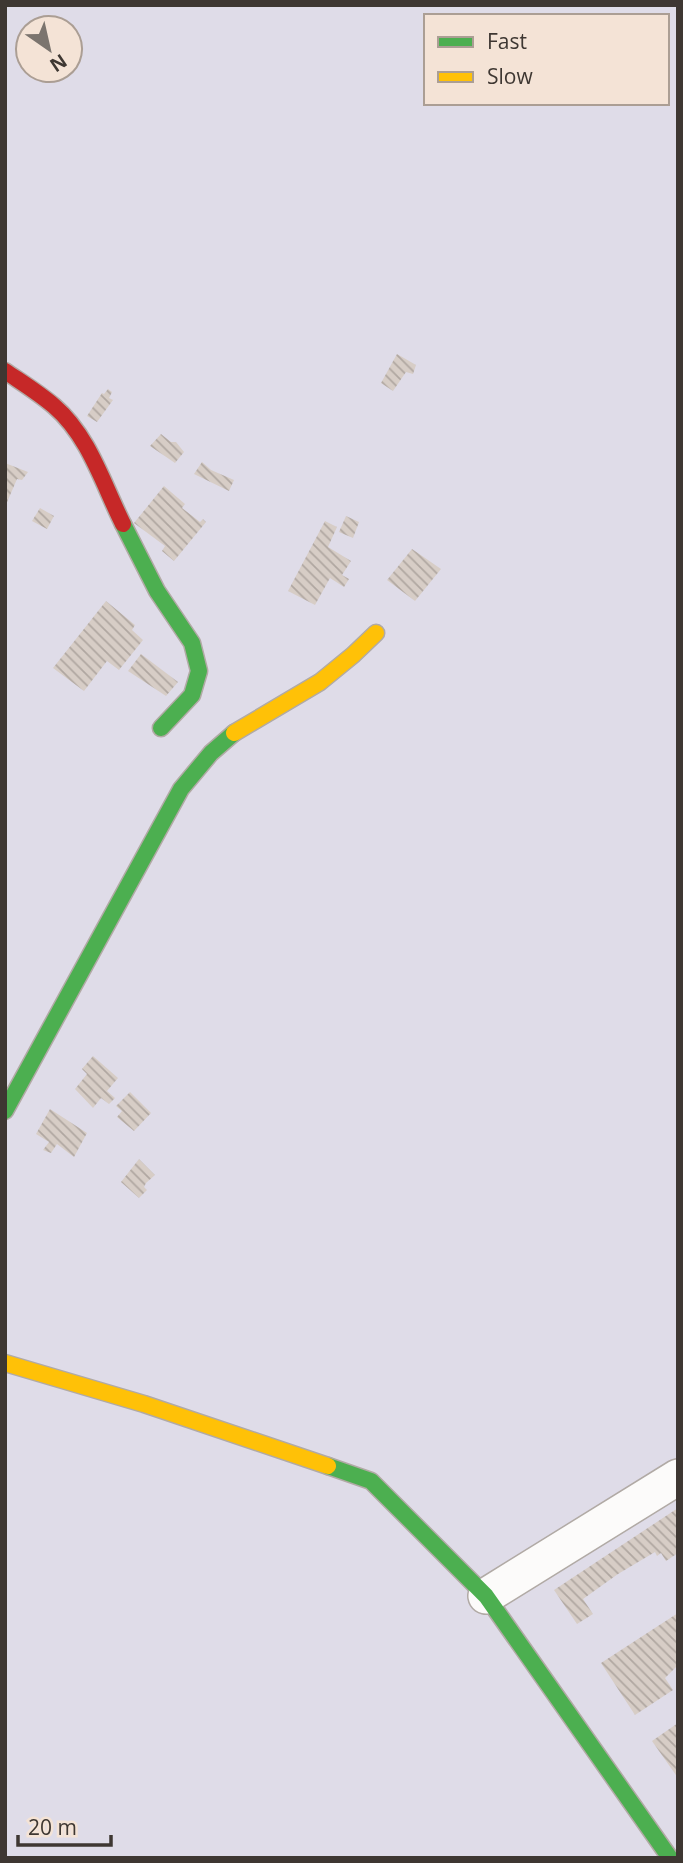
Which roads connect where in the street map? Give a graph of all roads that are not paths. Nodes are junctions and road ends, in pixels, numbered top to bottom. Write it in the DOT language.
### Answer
graph roads {
  1 [pos="5,370"];
  2 [pos="376,633"];
  3 [pos="162,728"];
  4 [pos="5,1111"];
  5 [pos="5,1363"];
  6 [pos="678,1477"];
  7 [pos="486,1596"];
  8 [pos="670,1858"];
  1 -- 3 [label="street"];
  2 -- 4 [label="street"];
  5 -- 7 [label="street"];
  6 -- 7 [label="street"];
  7 -- 8 [label="street"];
}
